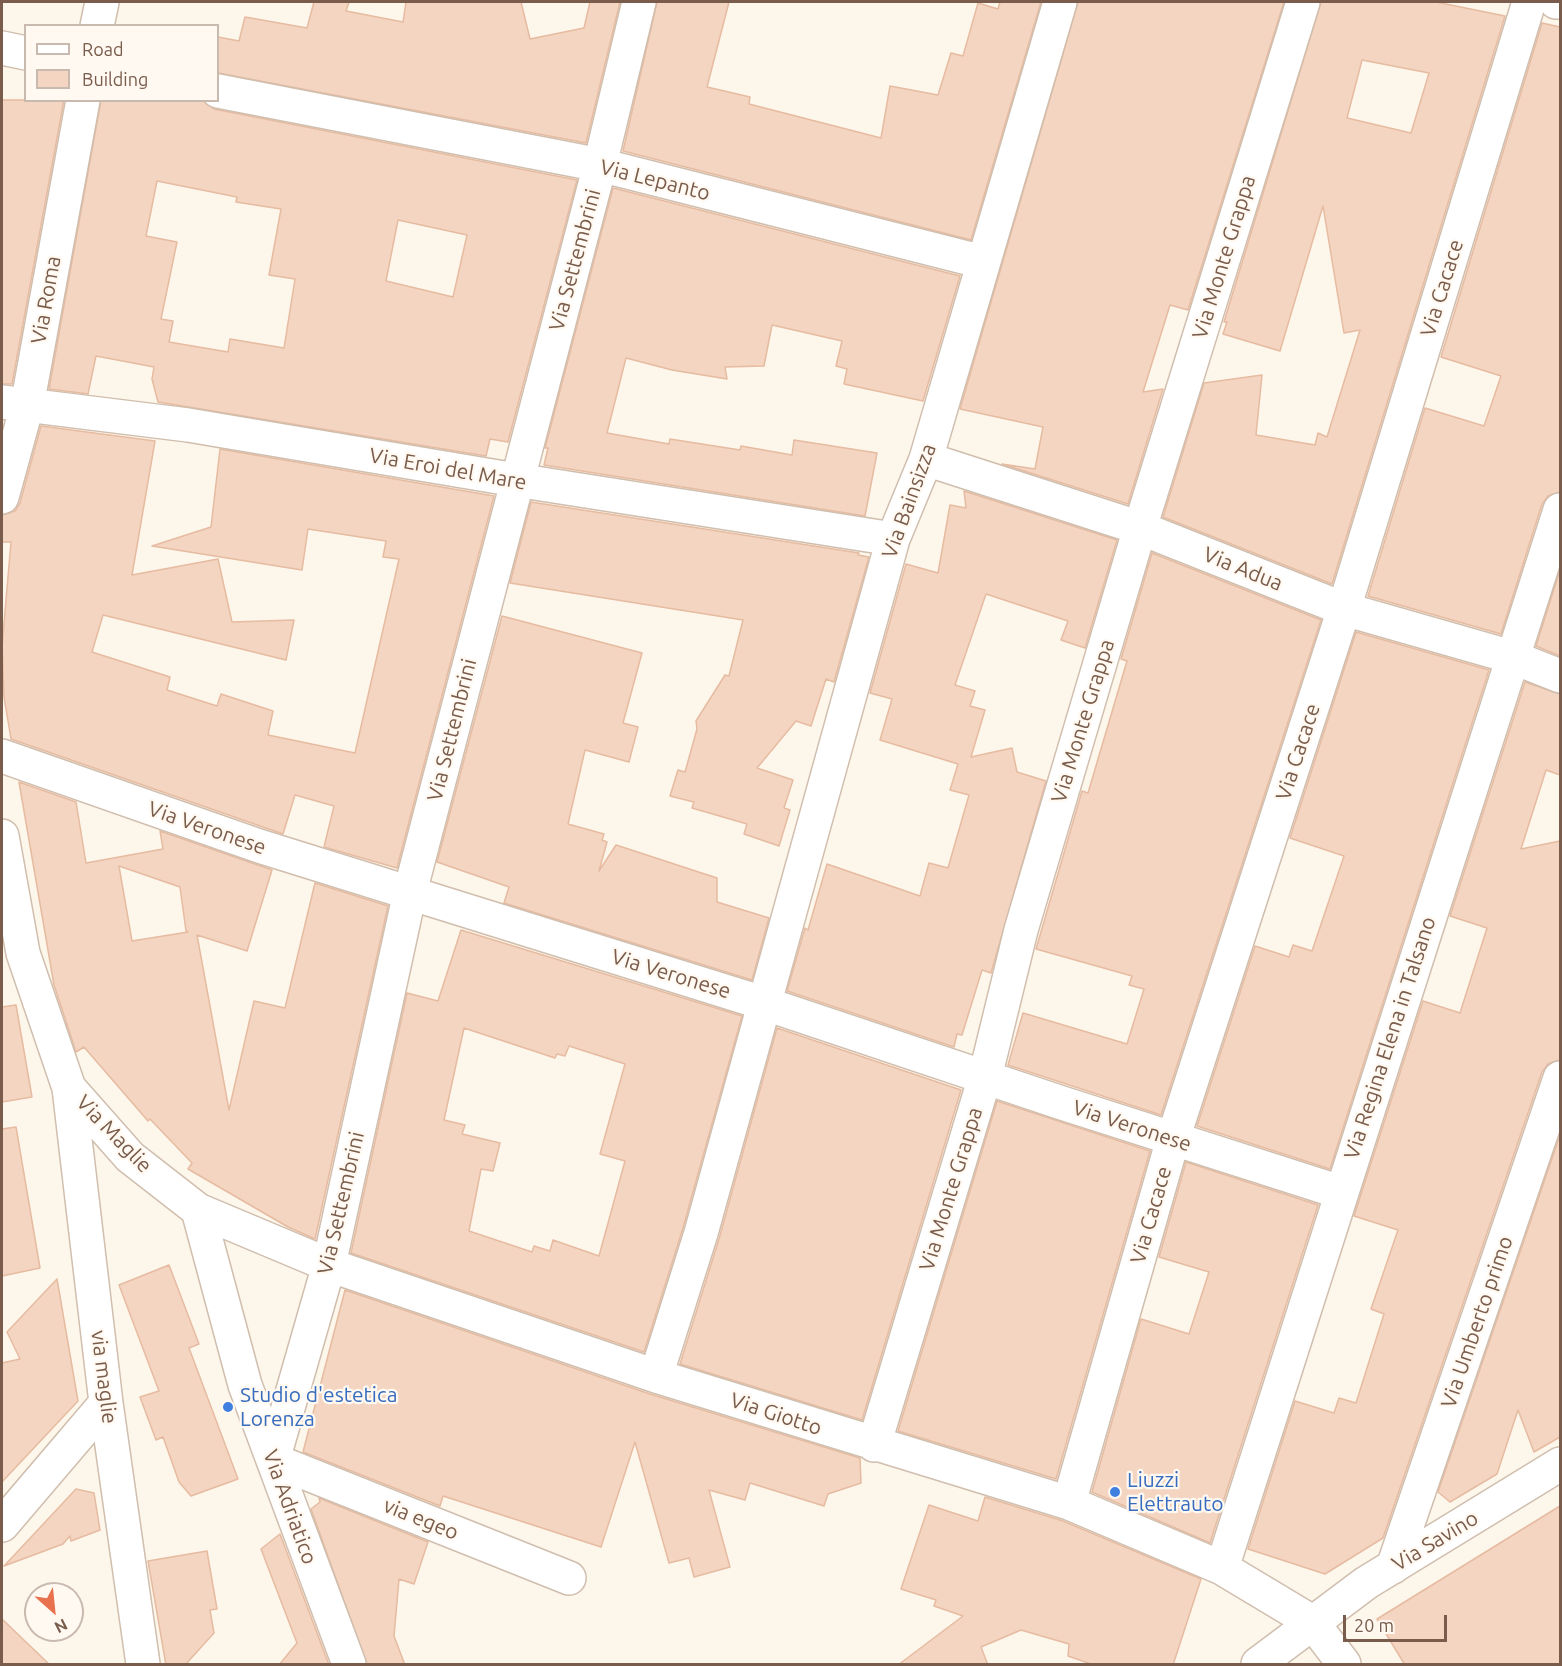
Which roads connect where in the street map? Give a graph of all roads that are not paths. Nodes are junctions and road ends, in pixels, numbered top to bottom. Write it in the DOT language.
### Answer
graph roads {
  1 [pos="102,2"];
  2 [pos="639,2"];
  3 [pos="1060,2"];
  4 [pos="1303,2"];
  5 [pos="1529,2"];
  6 [pos="97,24"];
  7 [pos="2,48"];
  8 [pos="24,53"];
  9 [pos="219,91"];
  10 [pos="83,102"];
  11 [pos="600,165"];
  12 [pos="983,262"];
  13 [pos="14,404"];
  14 [pos="926,459"];
  15 [pos="516,480"];
  16 [pos="2,497"];
  17 [pos="1560,510"];
  18 [pos="1140,528"];
  19 [pos="893,539"];
  20 [pos="1344,609"];
  21 [pos="1512,657"];
  22 [pos="1560,676"];
  23 [pos="2,756"];
  24 [pos="2,836"];
  25 [pos="410,892"];
  26 [pos="12,956"];
  27 [pos="764,1002"];
  28 [pos="985,1077"];
  29 [pos="1560,1078"];
  30 [pos="69,1088"];
  31 [pos="1173,1139"];
  32 [pos="1340,1192"];
  33 [pos="198,1210"];
  34 [pos="329,1265"];
  35 [pos="656,1376"];
  36 [pos="106,1403"];
  37 [pos="874,1445"];
  38 [pos="273,1460"];
  39 [pos="1560,1464"];
  40 [pos="1069,1503"];
  41 [pos="2,1525"];
  42 [pos="1393,1566"];
  43 [pos="1222,1568"];
  44 [pos="569,1578"];
  45 [pos="1312,1622"];
  46 [pos="143,1665"];
  47 [pos="349,1665"];
  48 [pos="1258,1665"];
  49 [pos="1344,1665"];
  1 -- 6 [label="street"];
  2 -- 11 [label="street, Via Settembrini"];
  3 -- 12 [label="street, Via Bainsizza"];
  4 -- 18 [label="street, Via Monte Grappa"];
  5 -- 20 [label="street, Via Cacace"];
  7 -- 8 [label="street"];
  9 -- 11 [label="street, Via Lepanto"];
  10 -- 13 [label="street, Via Roma"];
  11 -- 12 [label="street, Via Lepanto"];
  11 -- 15 [label="street, Via Settembrini"];
  12 -- 14 [label="street, Via Bainsizza"];
  13 -- 15 [label="street, Via Eroi del Mare"];
  13 -- 16 [label="street, Via Roma"];
  14 -- 18 [label="street, Via Adua"];
  14 -- 19 [label="street, Via Bainsizza"];
  15 -- 19 [label="street, Via Eroi del Mare"];
  15 -- 25 [label="street, Via Settembrini"];
  17 -- 21 [label="street, Via Regina Elena in Talsano"];
  18 -- 20 [label="street, Via Adua"];
  18 -- 28 [label="street, Via Monte Grappa"];
  19 -- 27 [label="street, Via Bainsizza"];
  20 -- 21 [label="street, Via Adua"];
  20 -- 31 [label="street, Via Cacace"];
  21 -- 22 [label="street, Via Adua"];
  21 -- 32 [label="street, Via Regina Elena in Talsano"];
  23 -- 25 [label="street, Via Veronese"];
  24 -- 26 [label="street, Via Maglie"];
  25 -- 27 [label="street, Via Veronese"];
  25 -- 34 [label="street, Via Settembrini"];
  26 -- 30 [label="street, Via Maglie"];
  27 -- 28 [label="street, Via Veronese"];
  27 -- 35 [label="street, Via Bainsizza"];
  28 -- 31 [label="street, Via Veronese"];
  28 -- 37 [label="street, Via Monte Grappa"];
  29 -- 42 [label="street, Via Umberto primo"];
  30 -- 33 [label="street, Via Maglie"];
  30 -- 36 [label="street, via maglie"];
  31 -- 32 [label="street, Via Veronese"];
  31 -- 40 [label="street, Via Cacace"];
  32 -- 43 [label="street, Via Regina Elena in Talsano"];
  33 -- 34 [label="street, Via Maglie"];
  33 -- 38 [label="street, Via Adriatico"];
  34 -- 35 [label="street, Via Giotto"];
  34 -- 38 [label="street, Via Settembrini"];
  35 -- 37 [label="street, Via Giotto"];
  36 -- 41 [label="street"];
  36 -- 46 [label="street, via maglie"];
  37 -- 40 [label="street, Via Giotto"];
  38 -- 44 [label="street, via egeo"];
  38 -- 47 [label="street, Via Adriatico"];
  39 -- 42 [label="street, Via Savino"];
  40 -- 43 [label="street, Via Giotto"];
  42 -- 45 [label="street, Via Savino"];
  43 -- 45 [label="street, Via Giotto"];
  45 -- 48 [label="street, Via Savino"];
  45 -- 49 [label="street"];
}
